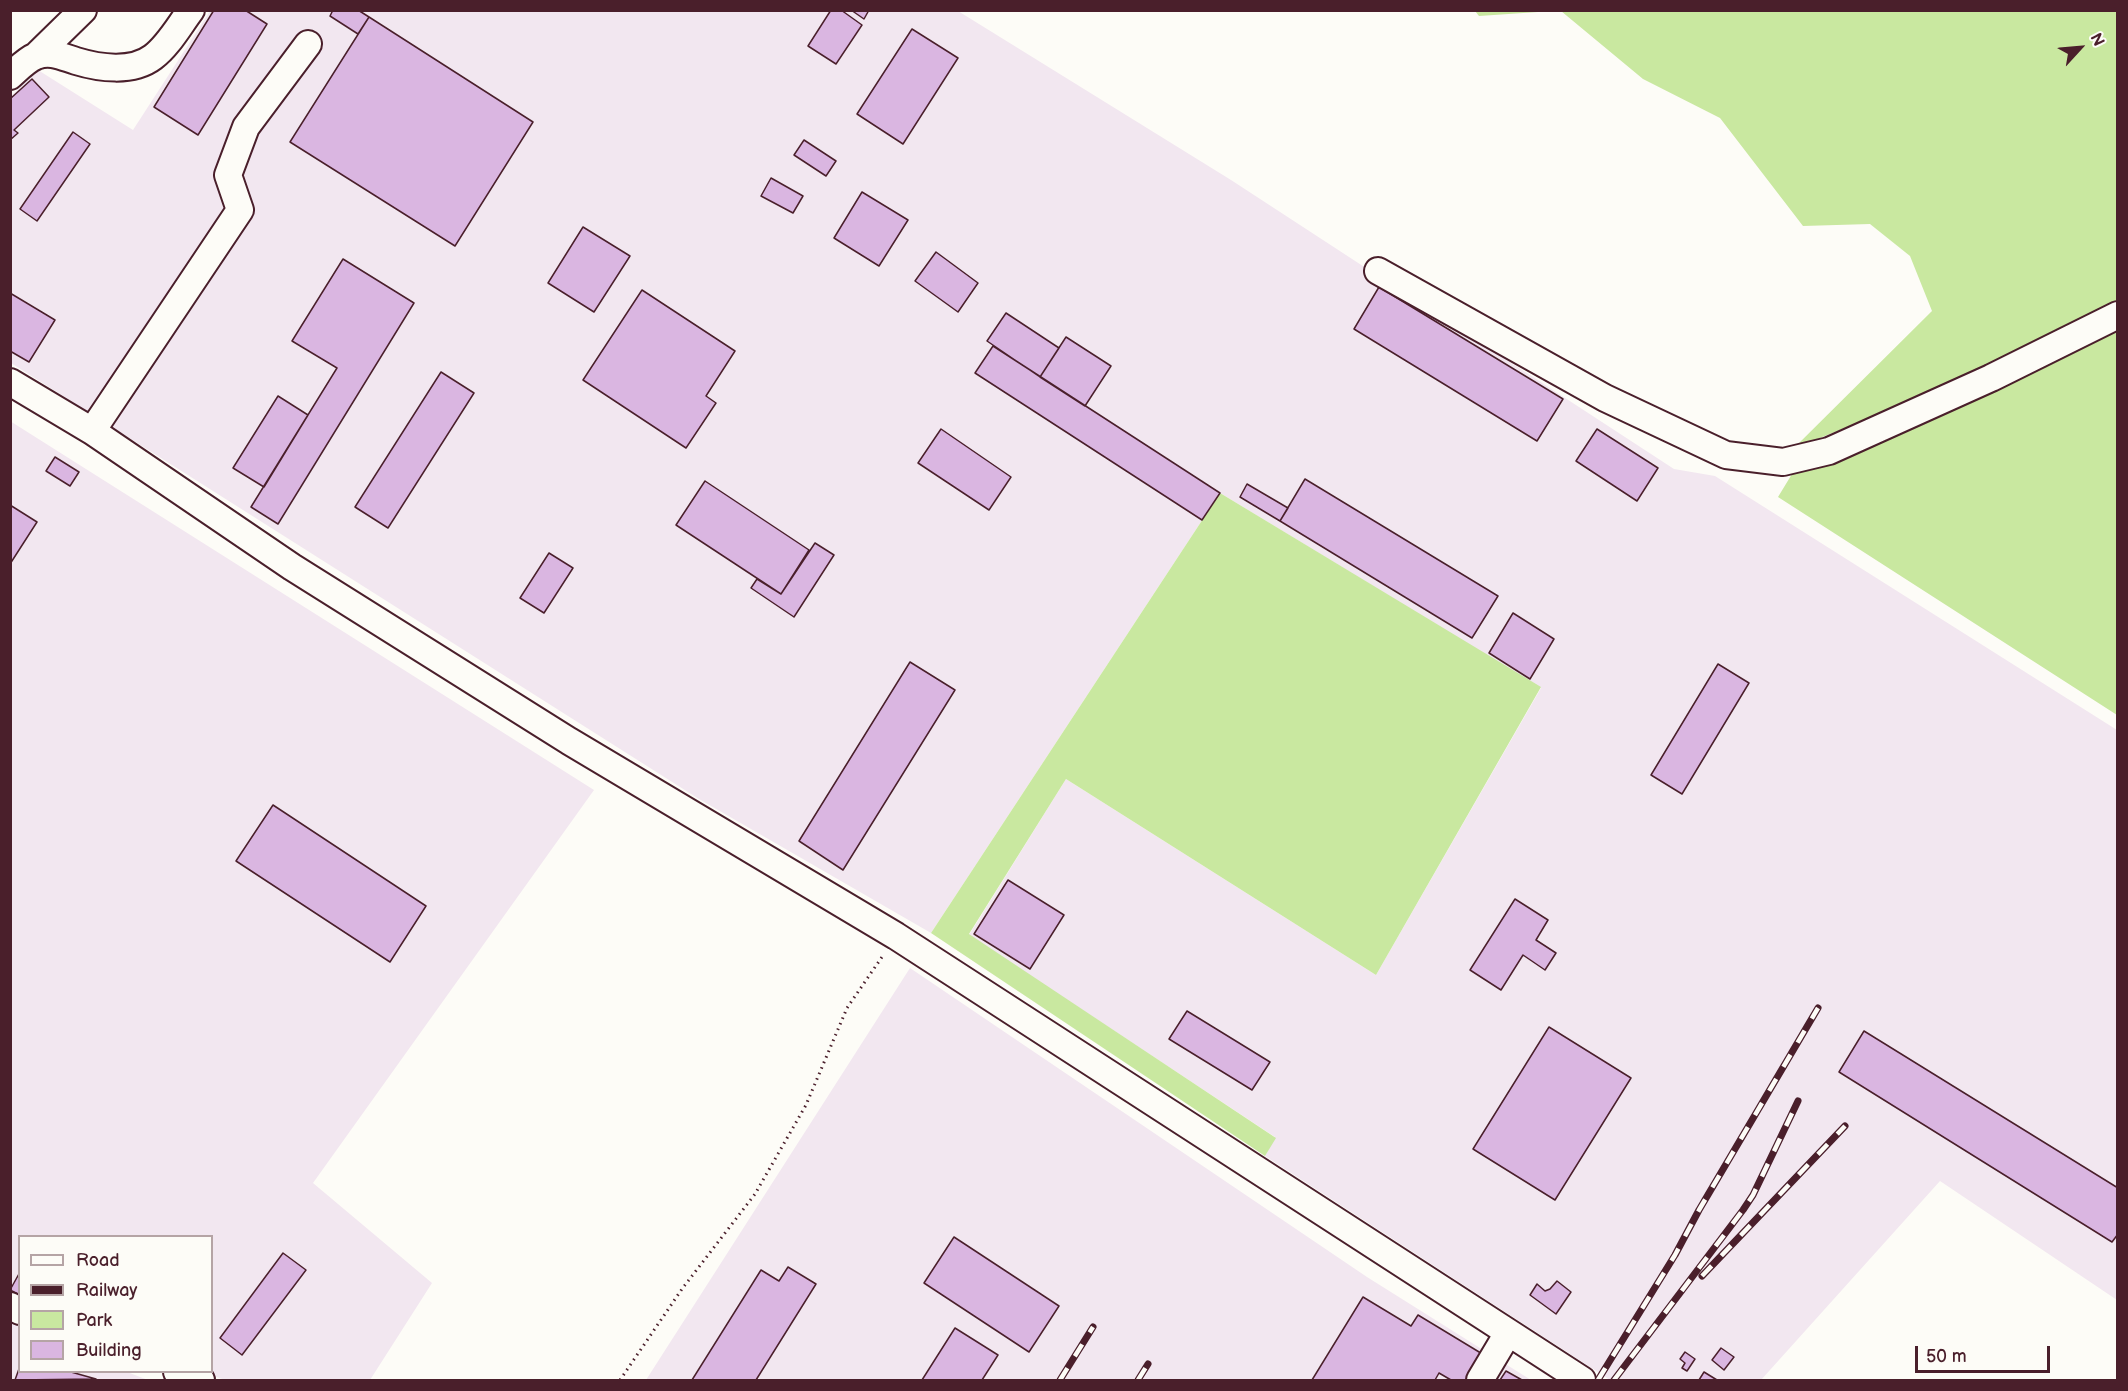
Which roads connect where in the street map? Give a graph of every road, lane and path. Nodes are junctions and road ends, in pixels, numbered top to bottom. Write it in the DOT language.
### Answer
graph roads {
  1 [pos="83,10"];
  2 [pos="191,10"];
  3 [pos="308,44"];
  4 [pos="37,55"];
  5 [pos="10,76"];
  6 [pos="1378,271"];
  7 [pos="2118,315"];
  8 [pos="10,382"];
  9 [pos="92,431"];
  10 [pos="896,936"];
  11 [pos="1508,1333"];
  12 [pos="182,1373"];
  13 [pos="201,1380"];
  14 [pos="620,1380"];
  15 [pos="1480,1380"];
  16 [pos="1582,1380"];
  1 -- 4 [label="street"];
  2 -- 4 [label="street"];
  3 -- 9 [label="street"];
  4 -- 5 [label="street"];
  6 -- 7 [label="street"];
  8 -- 9 [label="street"];
  9 -- 10 [label="street"];
  10 -- 11 [label="street"];
  10 -- 14 [label="path"];
  11 -- 15 [label="street"];
  11 -- 16 [label="street"];
  12 -- 13 [label="street"];
}
